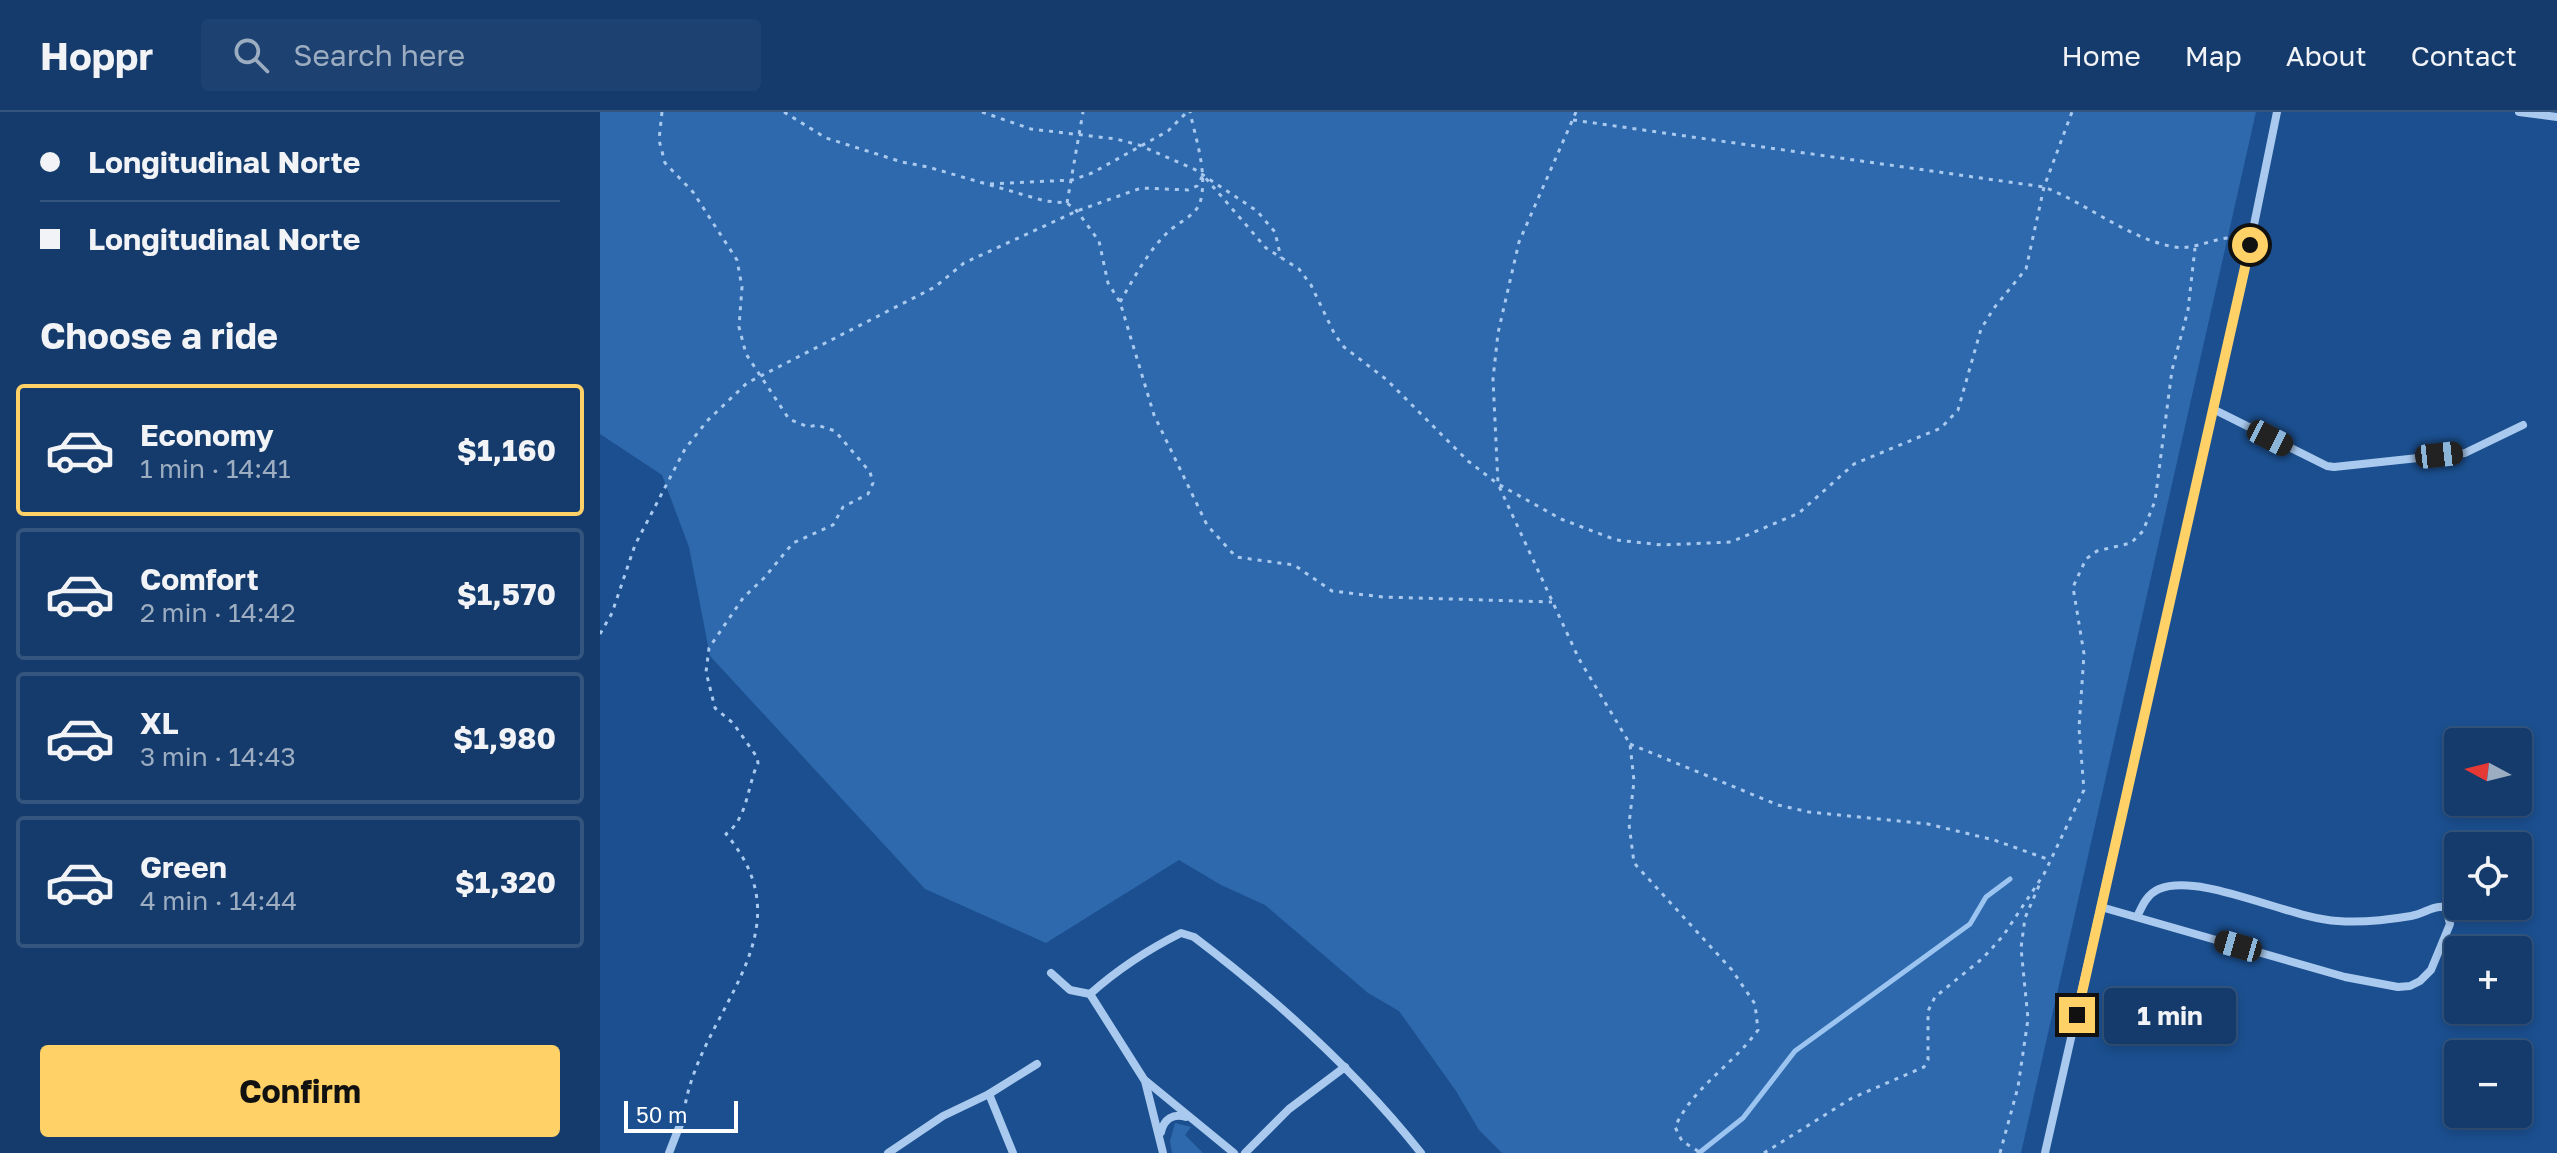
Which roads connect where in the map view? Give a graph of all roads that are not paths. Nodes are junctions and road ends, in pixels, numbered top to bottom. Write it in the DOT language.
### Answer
graph roads {
  1 [pos="2277,112"];
  2 [pos="2519,112"];
  3 [pos="2557,117"];
  4 [pos="2213,409"];
  5 [pos="2523,425"];
  6 [pos="2101,907"];
  7 [pos="2137,917"];
  8 [pos="1051,973"];
  9 [pos="1090,994"];
  10 [pos="1037,1064"];
  11 [pos="1345,1067"];
  12 [pos="1145,1081"];
  13 [pos="989,1094"];
  14 [pos="683,1117"];
  15 [pos="1190,1118"];
  16 [pos="1160,1137"];
  17 [pos="669,1153"];
  18 [pos="888,1153"];
  19 [pos="1013,1153"];
  20 [pos="1163,1153"];
  21 [pos="1234,1153"];
  22 [pos="1245,1153"];
  23 [pos="1421,1153"];
  24 [pos="2045,1153"];
  1 -- 4 [label="street"];
  2 -- 3 [label="street"];
  4 -- 5 [label="street"];
  4 -- 6 [label="street"];
  6 -- 7 [label="street"];
  6 -- 24 [label="street"];
  7 -- 7 [label="street"];
  8 -- 9 [label="street"];
  9 -- 11 [label="street"];
  9 -- 12 [label="street"];
  10 -- 13 [label="street"];
  11 -- 22 [label="street"];
  11 -- 23 [label="street"];
  12 -- 15 [label="street"];
  12 -- 16 [label="street"];
  13 -- 18 [label="street"];
  13 -- 19 [label="street"];
  14 -- 17 [label="street"];
  15 -- 16 [label="street"];
  15 -- 21 [label="street"];
  16 -- 20 [label="street"];
}
